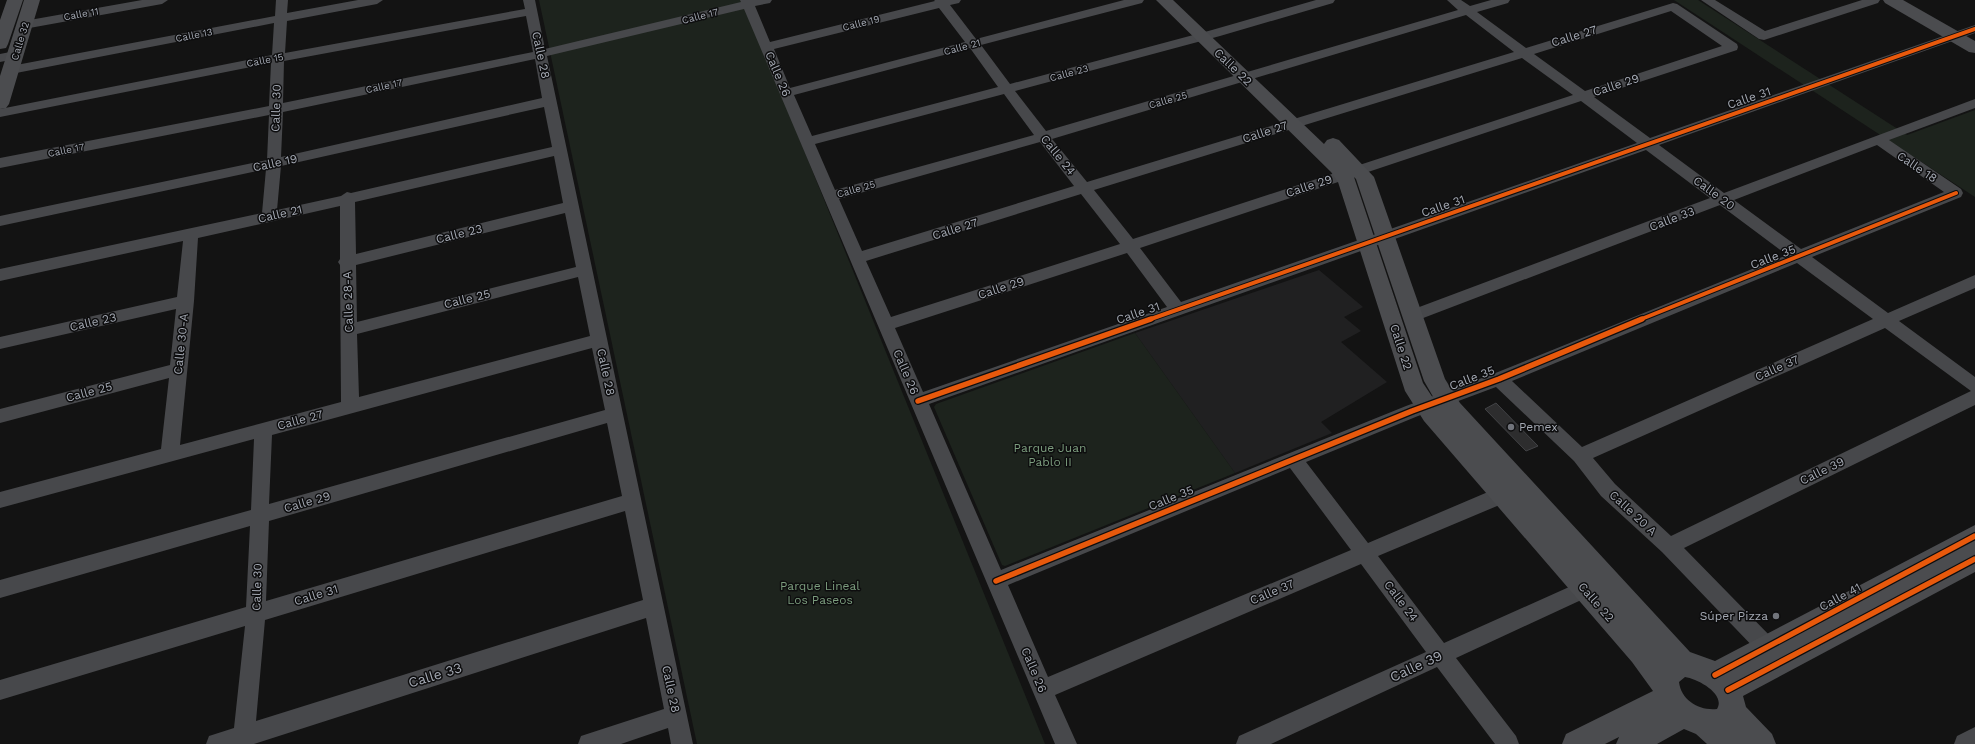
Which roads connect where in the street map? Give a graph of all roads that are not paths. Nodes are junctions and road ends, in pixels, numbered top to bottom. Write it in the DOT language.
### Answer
graph roads {
  1 [pos="32,0"];
  2 [pos="162,0"];
  3 [pos="282,0"];
  4 [pos="377,0"];
  5 [pos="766,0"];
  6 [pos="1138,0"];
  7 [pos="1164,0"];
  8 [pos="1181,0"];
  9 [pos="1329,0"];
  10 [pos="1453,0"];
  11 [pos="1504,0"];
  12 [pos="1708,0"];
  13 [pos="1874,0"];
  14 [pos="1891,0"];
  15 [pos="11,1"];
  16 [pos="946,1"];
  17 [pos="747,2"];
  18 [pos="530,5"];
  19 [pos="1673,7"];
  20 [pos="1467,11"];
  21 [pos="282,18"];
  22 [pos="24,25"];
  23 [pos="1975,29"];
  24 [pos="1209,35"];
  25 [pos="1954,36"];
  26 [pos="0,44"];
  27 [pos="973,44"];
  28 [pos="766,47"];
  29 [pos="1975,48"];
  30 [pos="1522,52"];
  31 [pos="540,54"];
  32 [pos="278,58"];
  33 [pos="9,61"];
  34 [pos="1251,75"];
  35 [pos="1008,89"];
  36 [pos="786,93"];
  37 [pos="1583,96"];
  38 [pos="550,101"];
  39 [pos="1975,103"];
  40 [pos="0,104"];
  41 [pos="276,109"];
  42 [pos="0,113"];
  43 [pos="1300,121"];
  44 [pos="1043,137"];
  45 [pos="1879,140"];
  46 [pos="807,142"];
  47 [pos="1648,144"];
  48 [pos="560,150"];
  49 [pos="0,163"];
  50 [pos="274,163"];
  51 [pos="1351,172"];
  52 [pos="1085,189"];
  53 [pos="1956,193"];
  54 [pos="831,196"];
  55 [pos="347,197"];
  56 [pos="1723,200"];
  57 [pos="572,206"];
  58 [pos="269,217"];
  59 [pos="0,221"];
  60 [pos="191,234"];
  61 [pos="1376,240"];
  62 [pos="1130,246"];
  63 [pos="1800,257"];
  64 [pos="857,258"];
  65 [pos="346,262"];
  66 [pos="585,270"];
  67 [pos="0,275"];
  68 [pos="1975,281"];
  69 [pos="186,301"];
  70 [pos="1178,310"];
  71 [pos="1412,316"];
  72 [pos="1885,320"];
  73 [pos="886,325"];
  74 [pos="349,330"];
  75 [pos="599,340"];
  76 [pos="0,343"];
  77 [pos="179,369"];
  78 [pos="1499,379"];
  79 [pos="1975,386"];
  80 [pos="1975,396"];
  81 [pos="918,401"];
  82 [pos="1436,403"];
  83 [pos="350,406"];
  84 [pos="614,414"];
  85 [pos="0,416"];
  86 [pos="263,429"];
  87 [pos="170,454"];
  88 [pos="1580,456"];
  89 [pos="1293,459"];
  90 [pos="1502,495"];
  91 [pos="0,500"];
  92 [pos="632,500"];
  93 [pos="260,516"];
  94 [pos="1975,536"];
  95 [pos="1668,546"];
  96 [pos="1364,553"];
  97 [pos="1975,559"];
  98 [pos="996,581"];
  99 [pos="0,589"];
  100 [pos="1586,589"];
  101 [pos="654,606"];
  102 [pos="256,613"];
  103 [pos="1767,647"];
  104 [pos="1441,655"];
  105 [pos="1683,664"];
  106 [pos="0,690"];
  107 [pos="1042,690"];
  108 [pos="1725,692"];
  109 [pos="1681,705"];
  110 [pos="676,715"];
  111 [pos="1975,738"];
  112 [pos="243,740"];
  113 [pos="216,744"];
  114 [pos="589,744"];
  115 [pos="682,744"];
  116 [pos="1066,744"];
  117 [pos="1247,744"];
  118 [pos="1508,744"];
  119 [pos="1576,744"];
  120 [pos="1630,744"];
  121 [pos="1729,744"];
  122 [pos="1762,744"];
  123 [pos="1965,744"];
  1 -- 22 [label="street, Calle 32"];
  2 -- 22 [label="street, Calle 11"];
  3 -- 21 [label="street, Calle 30"];
  4 -- 21 [label="street, Calle 13"];
  5 -- 17 [label="street, Calle 17"];
  6 -- 27 [label="street, Calle 21"];
  7 -- 24 [label="street, Calle 22"];
  8 -- 24 [label="street, Calle 22"];
  9 -- 24 [label="street, Calle 23"];
  10 -- 20 [label="street, Calle 20"];
  11 -- 20 [label="street, Calle 25"];
  12 -- 13 [label="street"];
  14 -- 25 [label="street"];
  15 -- 26 [label="street, Calle 32"];
  16 -- 27 [label="street, Calle 24"];
  16 -- 28 [label="street, Calle 19"];
  17 -- 28 [label="street, Calle 26"];
  17 -- 31 [label="street, Calle 17"];
  18 -- 31 [label="street, Calle 28"];
  18 -- 32 [label="street, Calle 15"];
  19 -- 30 [label="street, Calle 27"];
  19 -- 37 [label="street, Calle 29"];
  20 -- 30 [label="street, Calle 20"];
  20 -- 34 [label="street, Calle 25"];
  21 -- 32 [label="street, Calle 30"];
  21 -- 33 [label="street, Calle 13"];
  22 -- 33 [label="street, Calle 32"];
  23 -- 25 [label="street, Calle 31"];
  24 -- 34 [label="street, Calle 22"];
  24 -- 35 [label="street, Calle 23"];
  25 -- 29 [label="street"];
  25 -- 47 [label="street, Calle 31"];
  27 -- 35 [label="street, Calle 24"];
  27 -- 36 [label="street, Calle 21"];
  28 -- 36 [label="street, Calle 26"];
  30 -- 37 [label="street, Calle 20"];
  30 -- 43 [label="street, Calle 27"];
  31 -- 38 [label="street, Calle 28"];
  31 -- 41 [label="street, Calle 17"];
  32 -- 41 [label="street, Calle 30"];
  32 -- 42 [label="street, Calle 15"];
  33 -- 40 [label="street, Calle 32"];
  34 -- 43 [label="street, Calle 22"];
  34 -- 44 [label="street, Calle 25"];
  35 -- 44 [label="street, Calle 24"];
  35 -- 46 [label="street, Calle 23"];
  36 -- 46 [label="street, Calle 26"];
  37 -- 47 [label="street, Calle 20"];
  37 -- 51 [label="street, Calle 29"];
  38 -- 48 [label="street, Calle 28"];
  38 -- 50 [label="street, Calle 19"];
  39 -- 45 [label="street, Calle 33"];
  41 -- 49 [label="street, Calle 17"];
  41 -- 50 [label="street, Calle 30"];
  43 -- 51 [label="street, Calle 22"];
  43 -- 52 [label="street, Calle 27"];
  44 -- 52 [label="street, Calle 24"];
  44 -- 54 [label="street, Calle 25"];
  45 -- 53 [label="street, Calle 18"];
  45 -- 56 [label="street, Calle 33"];
  46 -- 54 [label="street, Calle 26"];
  47 -- 56 [label="street, Calle 20"];
  47 -- 61 [label="street, Calle 31"];
  48 -- 55 [label="street, Calle 21"];
  48 -- 57 [label="street, Calle 28"];
  50 -- 58 [label="street, Calle 30"];
  50 -- 59 [label="street, Calle 19"];
  51 -- 61 [label="street, Calle 22"];
  51 -- 62 [label="street, Calle 29"];
  52 -- 62 [label="street, Calle 24"];
  52 -- 64 [label="street, Calle 27"];
  53 -- 63 [label="street, Calle 35"];
  54 -- 64 [label="street, Calle 26"];
  55 -- 58 [label="street, Calle 21"];
  55 -- 65 [label="street, Calle 28-A"];
  56 -- 63 [label="street, Calle 20"];
  56 -- 71 [label="street, Calle 33"];
  57 -- 65 [label="street, Calle 23"];
  57 -- 66 [label="street, Calle 28"];
  58 -- 60 [label="street, Calle 21"];
  60 -- 67 [label="street, Calle 21"];
  60 -- 69 [label="street, Calle 30-A"];
  61 -- 70 [label="street, Calle 31"];
  61 -- 71 [label="street, Calle 22"];
  61 -- 82 [label="street, Calle 22"];
  62 -- 70 [label="street, Calle 24"];
  62 -- 73 [label="street, Calle 29"];
  63 -- 72 [label="street, Calle 20"];
  63 -- 78 [label="street, Calle 35"];
  64 -- 73 [label="street, Calle 26"];
  65 -- 74 [label="street, Calle 28-A"];
  66 -- 74 [label="street, Calle 25"];
  66 -- 75 [label="street, Calle 28"];
  68 -- 72 [label="street, Calle 37"];
  69 -- 76 [label="street, Calle 23"];
  69 -- 77 [label="street, Calle 30-A"];
  70 -- 81 [label="street, Calle 31"];
  71 -- 82 [label="street, Calle 22"];
  72 -- 79 [label="street, Calle 20"];
  72 -- 88 [label="street, Calle 37"];
  73 -- 81 [label="street, Calle 26"];
  74 -- 83 [label="street, Calle 28-A"];
  75 -- 83 [label="street, Calle 27"];
  75 -- 84 [label="street, Calle 28"];
  77 -- 85 [label="street, Calle 25"];
  77 -- 87 [label="street, Calle 30-A"];
  78 -- 82 [label="street, Calle 35"];
  78 -- 88 [label="street, Calle 20 A"];
  80 -- 95 [label="street, Calle 39"];
  81 -- 98 [label="street, Calle 26"];
  82 -- 89 [label="street, Calle 35"];
  82 -- 90 [label="street, Calle 22"];
  82 -- 105 [label="street, Calle 22"];
  83 -- 86 [label="street, Calle 27"];
  84 -- 92 [label="street, Calle 28"];
  84 -- 93 [label="street, Calle 29"];
  86 -- 87 [label="street, Calle 27"];
  86 -- 93 [label="street, Calle 30"];
  87 -- 91 [label="street, Calle 27"];
  88 -- 95 [label="street, Calle 20 A"];
  89 -- 96 [label="street, Calle 24"];
  89 -- 98 [label="street, Calle 35"];
  90 -- 96 [label="street, Calle 37"];
  90 -- 100 [label="street, Calle 22"];
  92 -- 101 [label="street, Calle 28"];
  92 -- 102 [label="street, Calle 31"];
  93 -- 99 [label="street, Calle 29"];
  93 -- 102 [label="street, Calle 30"];
  94 -- 103 [label="street, Calle 41"];
  95 -- 103 [label="street, Calle 20 A"];
  96 -- 104 [label="street, Calle 24"];
  96 -- 107 [label="street, Calle 37"];
  97 -- 108 [label="street"];
  98 -- 107 [label="street, Calle 26"];
  100 -- 104 [label="street, Calle 39"];
  100 -- 109 [label="street, Calle 22"];
  101 -- 110 [label="street, Calle 28"];
  101 -- 112 [label="street, Calle 33"];
  102 -- 106 [label="street, Calle 31"];
  102 -- 112 [label="street, Calle 30"];
  103 -- 108 [label="street, Calle 41"];
  104 -- 117 [label="street, Calle 39"];
  104 -- 118 [label="street, Calle 24"];
  105 -- 108 [label="street"];
  105 -- 109 [label="street"];
  107 -- 116 [label="street, Calle 26"];
  108 -- 109 [label="street"];
  108 -- 122 [label="street"];
  109 -- 119 [label="street"];
  109 -- 120 [label="street"];
  109 -- 121 [label="street, Calle 22"];
  110 -- 114 [label="street"];
  110 -- 115 [label="street, Calle 28"];
  111 -- 123 [label="street"];
  112 -- 113 [label="street, Calle 33"];
}
